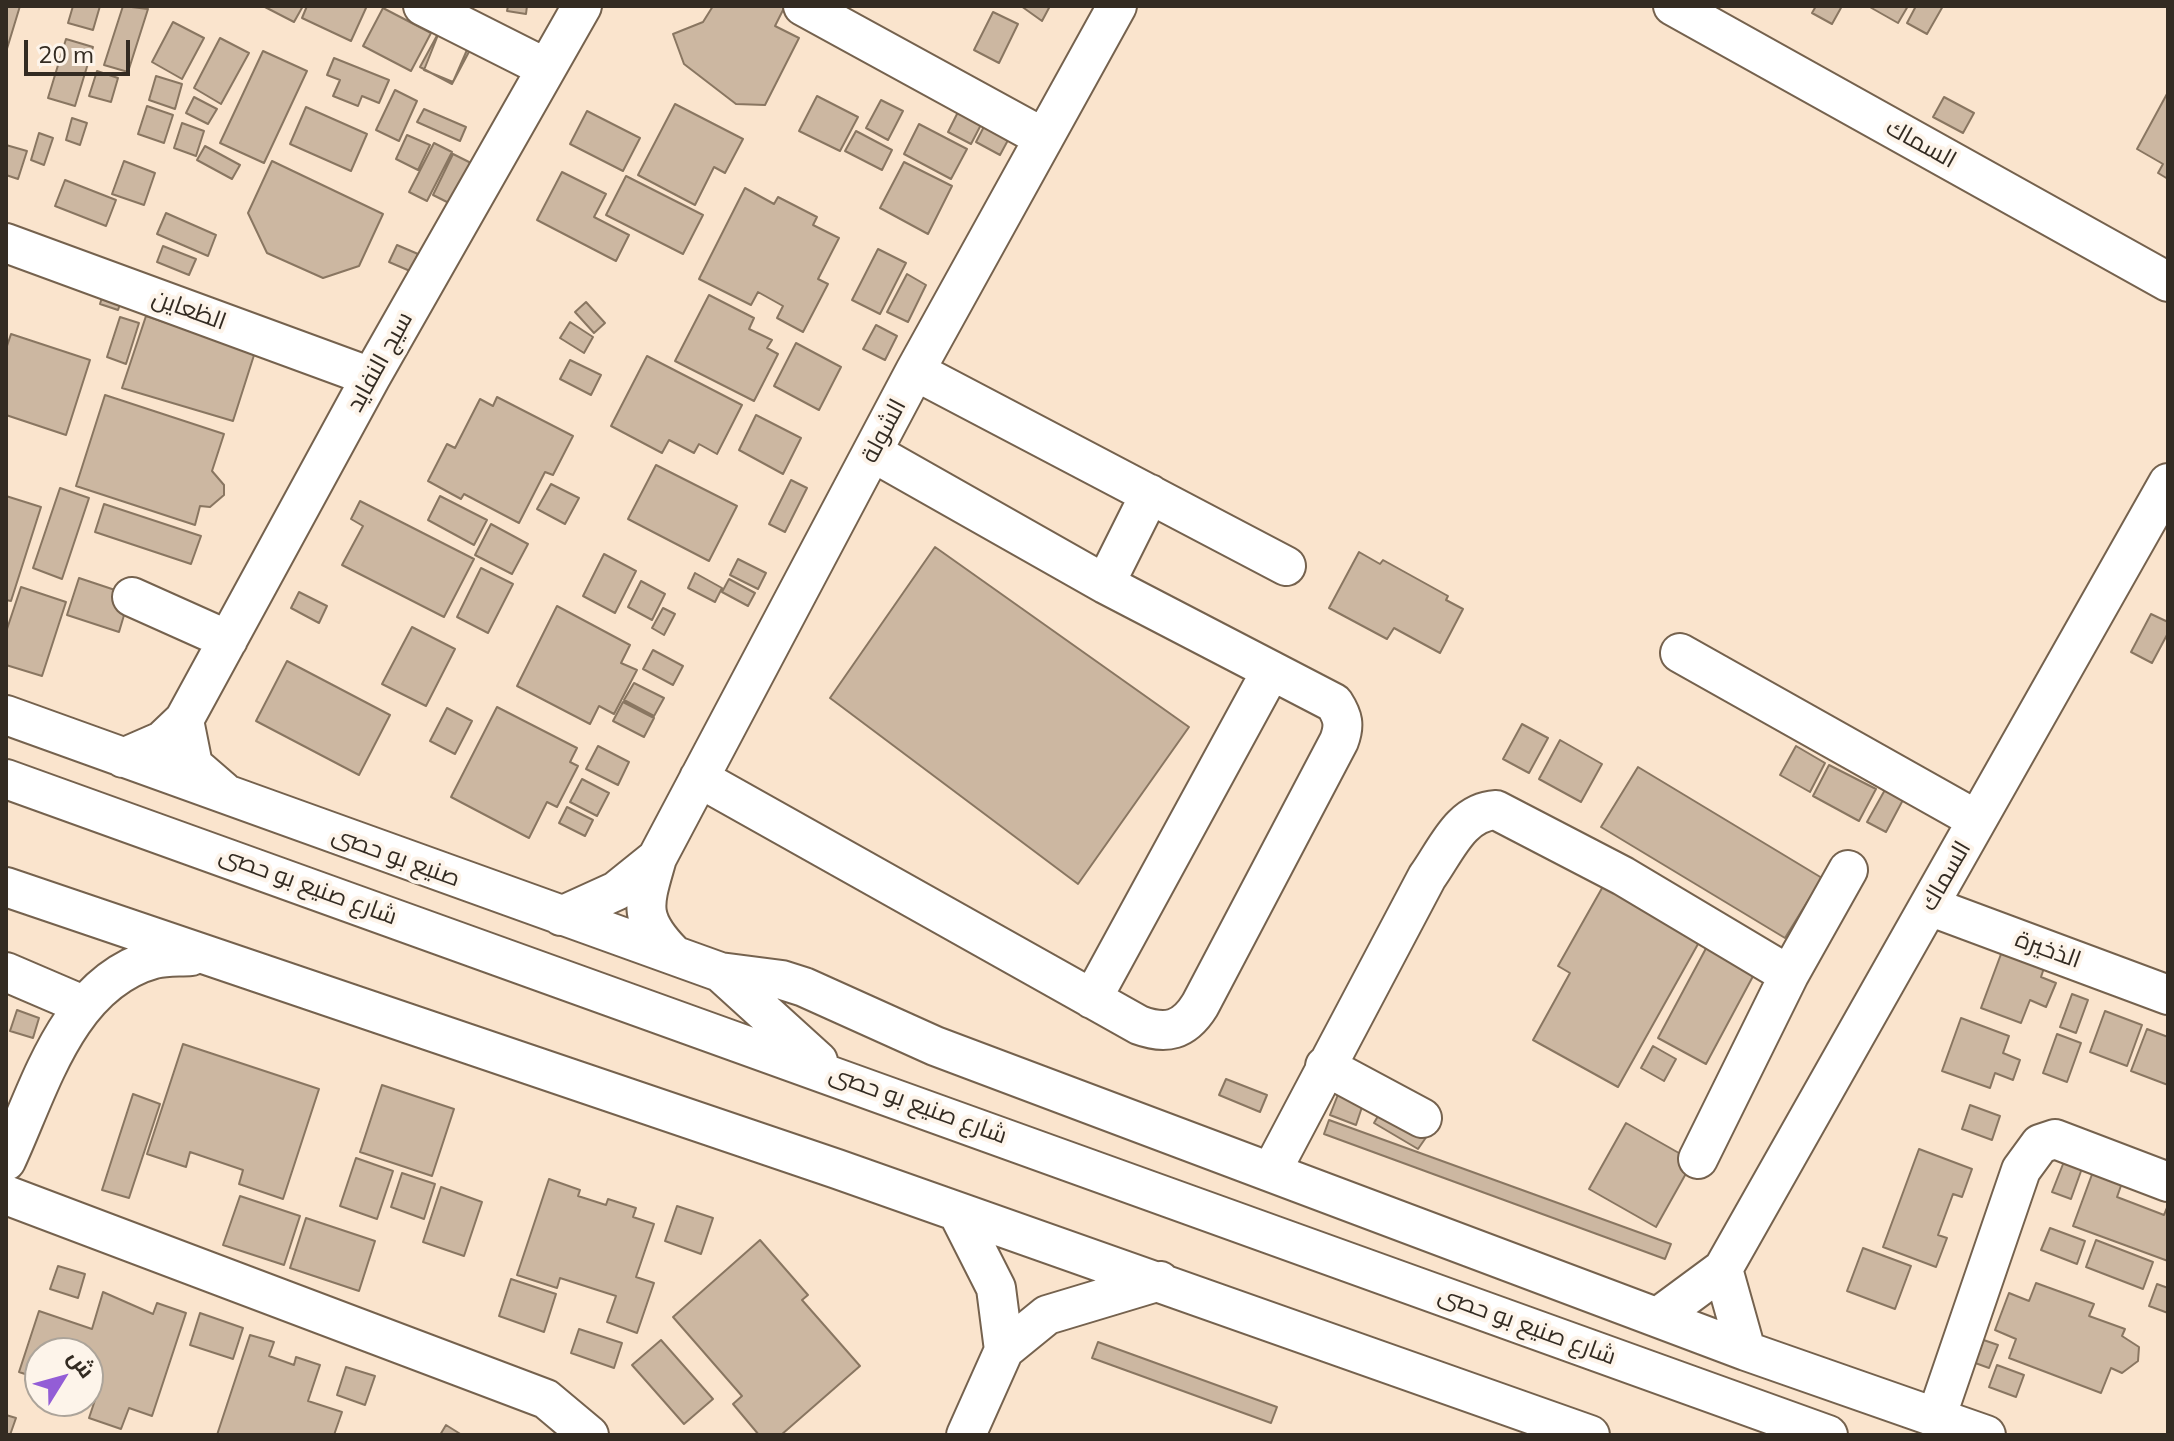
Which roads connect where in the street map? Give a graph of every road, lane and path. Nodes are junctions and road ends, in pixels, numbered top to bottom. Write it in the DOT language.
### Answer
graph roads {
  1 [pos="423,6"];
  2 [pos="582,6"];
  3 [pos="803,6"];
  4 [pos="1117,6"];
  5 [pos="1680,8"];
  6 [pos="546,68"];
  7 [pos="1044,138"];
  8 [pos="6,243"];
  9 [pos="2168,282"];
  10 [pos="915,371"];
  11 [pos="371,377"];
  12 [pos="872,452"];
  13 [pos="2168,483"];
  14 [pos="1150,494"];
  15 [pos="1286,566"];
  16 [pos="1105,584"];
  17 [pos="132,597"];
  18 [pos="228,640"];
  19 [pos="1680,653"];
  20 [pos="1271,671"];
  21 [pos="6,715"];
  22 [pos="184,720"];
  23 [pos="58,734"];
  24 [pos="6,739"];
  25 [pos="123,758"];
  26 [pos="699,778"];
  27 [pos="6,779"];
  28 [pos="232,797"];
  29 [pos="1977,820"];
  30 [pos="657,858"];
  31 [pos="1848,870"];
  32 [pos="6,887"];
  33 [pos="1929,906"];
  34 [pos="561,916"];
  35 [pos="672,953"];
  36 [pos="199,955"];
  37 [pos="6,972"];
  38 [pos="720,972"];
  39 [pos="1789,975"];
  40 [pos="2168,995"];
  41 [pos="1092,999"];
  42 [pos="83,1005"];
  43 [pos="1325,1066"];
  44 [pos="831,1074"];
  45 [pos="1422,1118"];
  46 [pos="1698,1159"];
  47 [pos="6,1161"];
  48 [pos="1271,1172"];
  49 [pos="2168,1182"];
  50 [pos="6,1195"];
  51 [pos="959,1215"];
  52 [pos="1723,1269"];
  53 [pos="1160,1281"];
  54 [pos="1658,1317"];
  55 [pos="1004,1350"];
  56 [pos="1746,1351"];
  57 [pos="1936,1418"];
  58 [pos="589,1435"];
  59 [pos="966,1435"];
  60 [pos="1590,1435"];
  61 [pos="1828,1435"];
  62 [pos="1986,1435"];
  1 -- 6 [label="street"];
  2 -- 6 [label="street, سيج النفايد"];
  3 -- 7 [label="street"];
  4 -- 7 [label="street, الشولة"];
  5 -- 9 [label="street, السماك"];
  6 -- 11 [label="street, سيج النفايد"];
  7 -- 10 [label="street, الشولة"];
  8 -- 11 [label="street, الظعاين"];
  10 -- 12 [label="street, الشولة"];
  10 -- 14 [label="street"];
  11 -- 18 [label="street, سيج النفايد"];
  12 -- 16 [label="street"];
  12 -- 26 [label="street, الشولة"];
  13 -- 29 [label="street, السماك"];
  14 -- 15 [label="street"];
  14 -- 16 [label="street"];
  16 -- 20 [label="street"];
  17 -- 18 [label="street"];
  18 -- 22 [label="street, سيج النفايد"];
  19 -- 29 [label="street"];
  20 -- 41 [label="street"];
  20 -- 41 [label="street"];
  21 -- 23 [label="street"];
  22 -- 25 [label="street, سيج النفايد"];
  22 -- 28 [label="street"];
  23 -- 24 [label="street"];
  23 -- 25 [label="street"];
  25 -- 28 [label="street"];
  26 -- 30 [label="street, الشولة"];
  26 -- 41 [label="street"];
  27 -- 44 [label="street, شارع صنيع بو حصى"];
  28 -- 34 [label="street, صنيع بو حصى"];
  29 -- 33 [label="street, السماك"];
  30 -- 34 [label="street, الشولة"];
  30 -- 35 [label="street, الشولة"];
  31 -- 39 [label="street"];
  32 -- 36 [label="street"];
  33 -- 40 [label="street, الذخيرة"];
  33 -- 52 [label="street, السماك"];
  34 -- 35 [label="street"];
  35 -- 38 [label="street"];
  36 -- 42 [label="street"];
  36 -- 51 [label="street"];
  37 -- 42 [label="street"];
  38 -- 44 [label="street"];
  38 -- 48 [label="street"];
  39 -- 43 [label="street"];
  39 -- 46 [label="street"];
  42 -- 47 [label="street"];
  43 -- 45 [label="street"];
  43 -- 48 [label="street"];
  44 -- 61 [label="street, شارع صنيع بو حصى"];
  48 -- 54 [label="street"];
  49 -- 57 [label="street"];
  50 -- 58 [label="street"];
  51 -- 53 [label="street"];
  51 -- 55 [label="street"];
  52 -- 54 [label="street, السماك"];
  52 -- 56 [label="street"];
  53 -- 55 [label="street"];
  53 -- 60 [label="street"];
  54 -- 56 [label="street"];
  55 -- 59 [label="street"];
  56 -- 57 [label="street"];
  57 -- 62 [label="street"];
}
